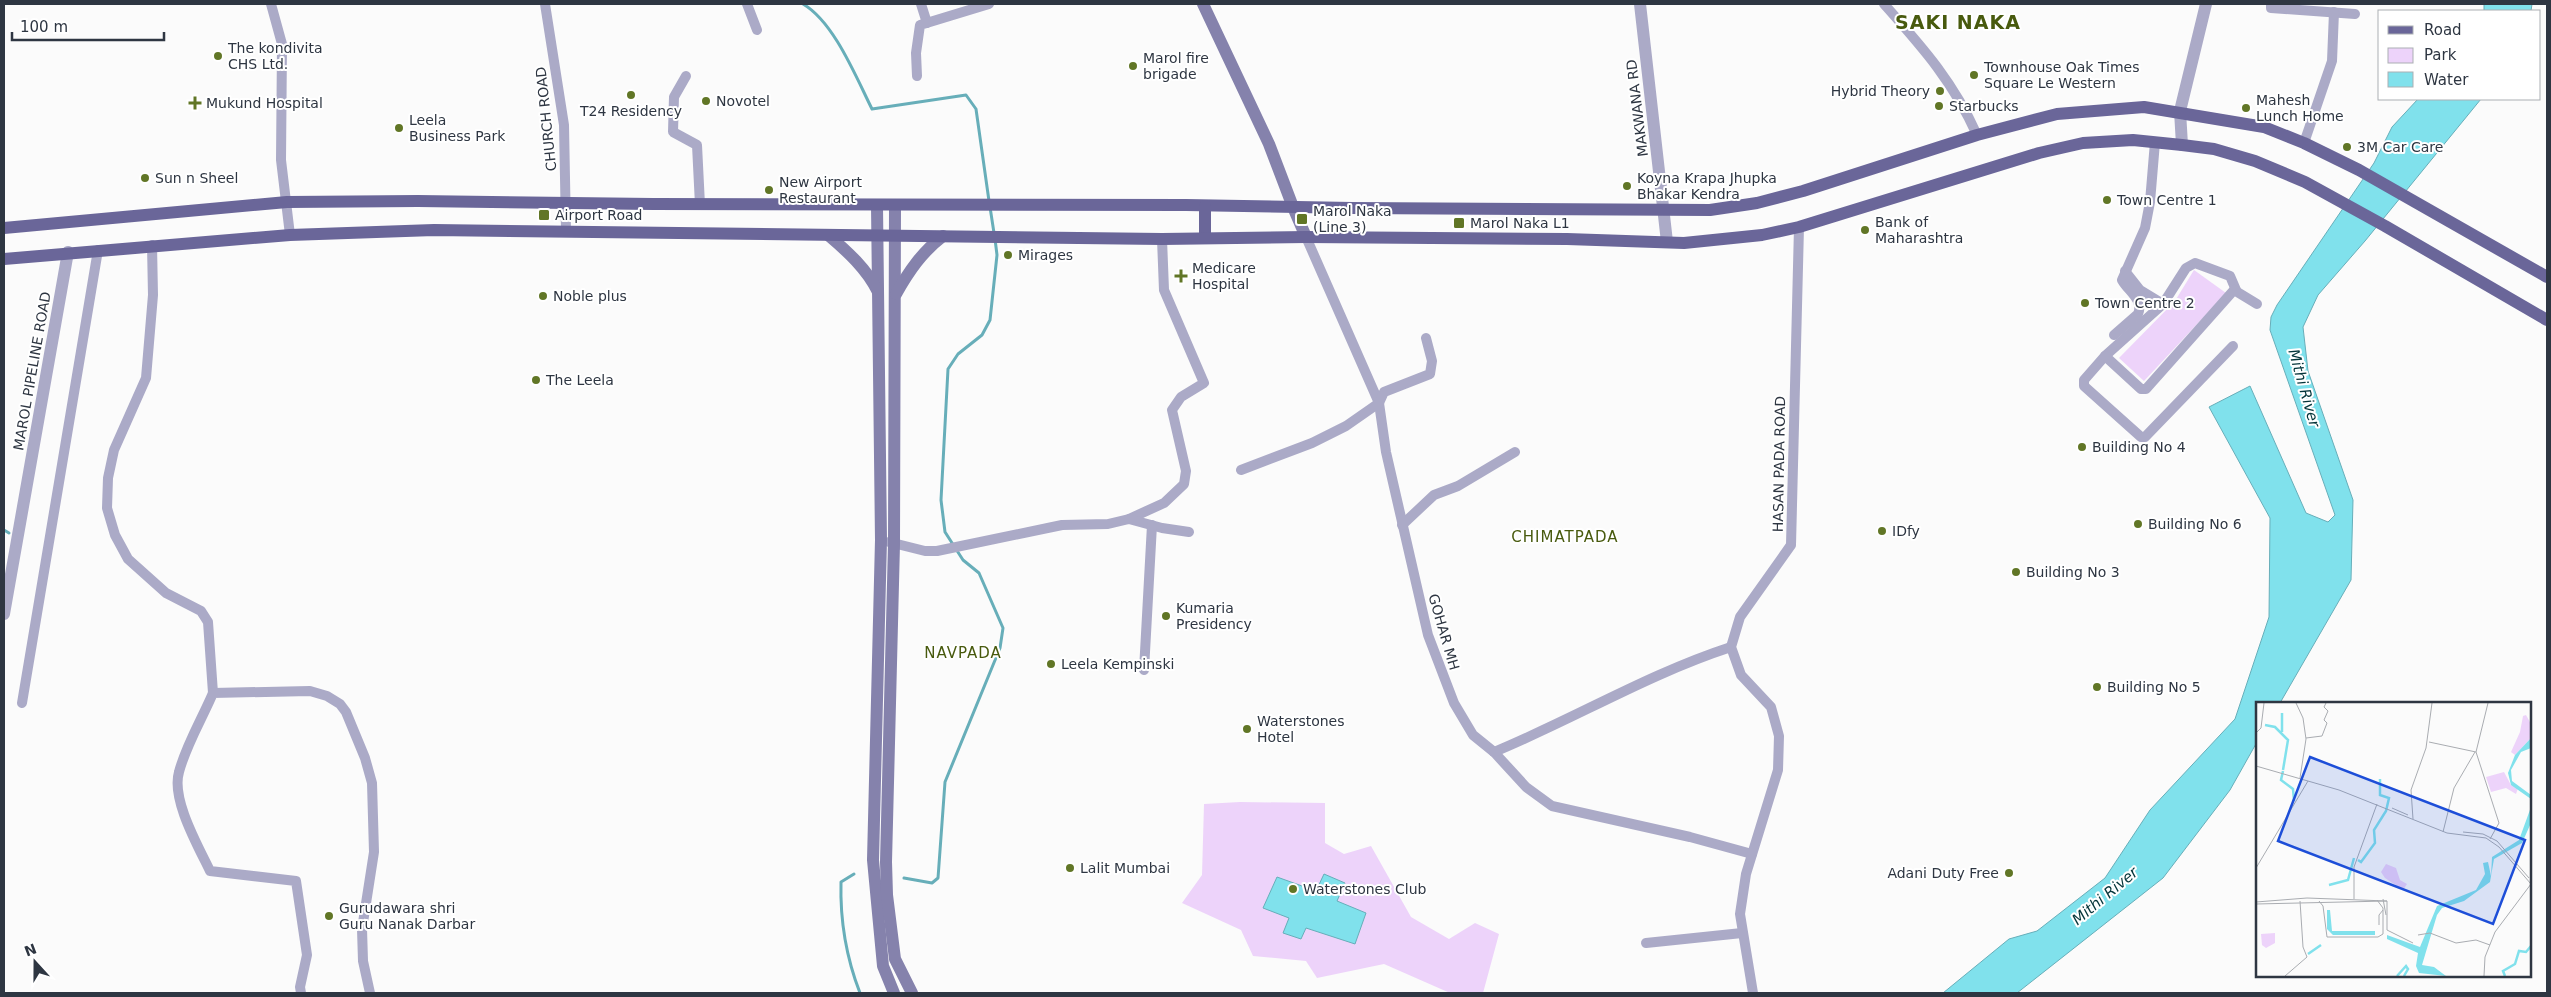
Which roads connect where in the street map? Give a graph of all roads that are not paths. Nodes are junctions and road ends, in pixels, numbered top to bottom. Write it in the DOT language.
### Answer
graph roads {
  1 [pos="271,4"];
  2 [pos="545,4"];
  3 [pos="748,4"];
  4 [pos="921,4"];
  5 [pos="989,4"];
  6 [pos="1203,4"];
  7 [pos="1640,4"];
  8 [pos="1884,4"];
  9 [pos="2206,4"];
  10 [pos="2271,4"];
  11 [pos="2334,12"];
  12 [pos="2355,14"];
  13 [pos="928,23"];
  14 [pos="757,30"];
  15 [pos="686,76"];
  16 [pos="917,76"];
  17 [pos="2180,111"];
  18 [pos="1977,135"];
  19 [pos="2155,142"];
  20 [pos="2304,143"];
  21 [pos="2182,145"];
  22 [pos="288,202"];
  23 [pos="566,203"];
  24 [pos="700,204"];
  25 [pos="877,206"];
  26 [pos="895,206"];
  27 [pos="1205,206"];
  28 [pos="1293,207"];
  29 [pos="1664,209"];
  30 [pos="1799,227"];
  31 [pos="4,228"];
  32 [pos="566,231"];
  33 [pos="290,235"];
  34 [pos="828,236"];
  35 [pos="876,236"];
  36 [pos="896,236"];
  37 [pos="943,236"];
  38 [pos="1205,237"];
  39 [pos="1306,237"];
  40 [pos="1162,240"];
  41 [pos="1667,242"];
  42 [pos="152,245"];
  43 [pos="98,250"];
  44 [pos="68,252"];
  45 [pos="4,259"];
  46 [pos="2125,271"];
  47 [pos="2547,277"];
  48 [pos="2236,290"];
  49 [pos="878,292"];
  50 [pos="896,294"];
  51 [pos="2163,304"];
  52 [pos="2257,304"];
  53 [pos="2547,320"];
  54 [pos="2114,336"];
  55 [pos="1426,338"];
  56 [pos="2234,346"];
  57 [pos="2105,356"];
  58 [pos="1379,403"];
  59 [pos="1514,452"];
  60 [pos="1241,470"];
  61 [pos="1130,519"];
  62 [pos="1152,525"];
  63 [pos="1402,525"];
  64 [pos="1189,532"];
  65 [pos="881,540"];
  66 [pos="894,544"];
  67 [pos="4,614"];
  68 [pos="1731,647"];
  69 [pos="1144,670"];
  70 [pos="213,693"];
  71 [pos="22,703"];
  72 [pos="1494,752"];
  73 [pos="1752,854"];
  74 [pos="1742,934"];
  75 [pos="1646,943"];
  76 [pos="301,993"];
  77 [pos="370,993"];
  78 [pos="894,993"];
  79 [pos="912,993"];
  80 [pos="1753,993"];
  1 -- 22 [label="street"];
  2 -- 23 [label="street, CHURCH ROAD"];
  3 -- 14 [label="street"];
  4 -- 13 [label="street"];
  5 -- 13 [label="street"];
  6 -- 28 [label="main road"];
  7 -- 29 [label="street, MAKWANA RD"];
  8 -- 18 [label="street"];
  9 -- 17 [label="street"];
  10 -- 11 [label="street"];
  11 -- 12 [label="street"];
  11 -- 20 [label="street"];
  13 -- 16 [label="street"];
  15 -- 24 [label="street"];
  17 -- 18 [label="main road"];
  17 -- 20 [label="main road"];
  17 -- 21 [label="street"];
  18 -- 29 [label="main road"];
  19 -- 21 [label="main road"];
  19 -- 30 [label="main road"];
  19 -- 46 [label="street"];
  20 -- 47 [label="main road"];
  21 -- 53 [label="main road"];
  22 -- 23 [label="main road"];
  22 -- 31 [label="main road"];
  22 -- 33 [label="street"];
  23 -- 24 [label="main road"];
  23 -- 32 [label="street, CHURCH ROAD"];
  24 -- 25 [label="main road"];
  25 -- 26 [label="main road"];
  25 -- 35 [label="main road"];
  26 -- 27 [label="main road"];
  26 -- 36 [label="main road"];
  27 -- 28 [label="main road"];
  27 -- 38 [label="main road"];
  28 -- 29 [label="main road"];
  28 -- 39 [label="main road"];
  29 -- 41 [label="street, MAKWANA RD"];
  30 -- 41 [label="main road"];
  30 -- 68 [label="street, HASAN PADA ROAD"];
  32 -- 33 [label="main road"];
  32 -- 34 [label="main road"];
  33 -- 42 [label="main road"];
  34 -- 35 [label="main road"];
  34 -- 49 [label="main road"];
  35 -- 36 [label="main road"];
  35 -- 49 [label="main road"];
  36 -- 37 [label="main road"];
  36 -- 50 [label="main road"];
  37 -- 40 [label="main road"];
  37 -- 50 [label="main road"];
  38 -- 39 [label="main road"];
  38 -- 40 [label="main road"];
  39 -- 41 [label="main road"];
  39 -- 58 [label="street, GOHAR MH"];
  40 -- 61 [label="street"];
  42 -- 43 [label="main road"];
  42 -- 70 [label="street"];
  43 -- 44 [label="main road"];
  43 -- 71 [label="street"];
  44 -- 45 [label="main road"];
  44 -- 67 [label="street, MAROL PIPELINE ROAD"];
  46 -- 51 [label="street"];
  46 -- 54 [label="street"];
  48 -- 51 [label="street"];
  48 -- 52 [label="street"];
  48 -- 57 [label="street"];
  49 -- 65 [label="main road"];
  50 -- 66 [label="main road"];
  51 -- 57 [label="street"];
  55 -- 58 [label="street"];
  56 -- 57 [label="street"];
  58 -- 60 [label="street"];
  58 -- 63 [label="street, GOHAR MH"];
  59 -- 63 [label="street"];
  61 -- 62 [label="street"];
  61 -- 66 [label="street"];
  62 -- 64 [label="street"];
  62 -- 69 [label="street"];
  63 -- 72 [label="street, GOHAR MH"];
  65 -- 66 [label="street"];
  65 -- 78 [label="main road"];
  66 -- 79 [label="main road"];
  68 -- 72 [label="street"];
  68 -- 73 [label="street"];
  70 -- 76 [label="street"];
  70 -- 77 [label="street"];
  72 -- 73 [label="street, GOHAR MH"];
  73 -- 74 [label="street"];
  74 -- 75 [label="street"];
  74 -- 80 [label="street"];
}
